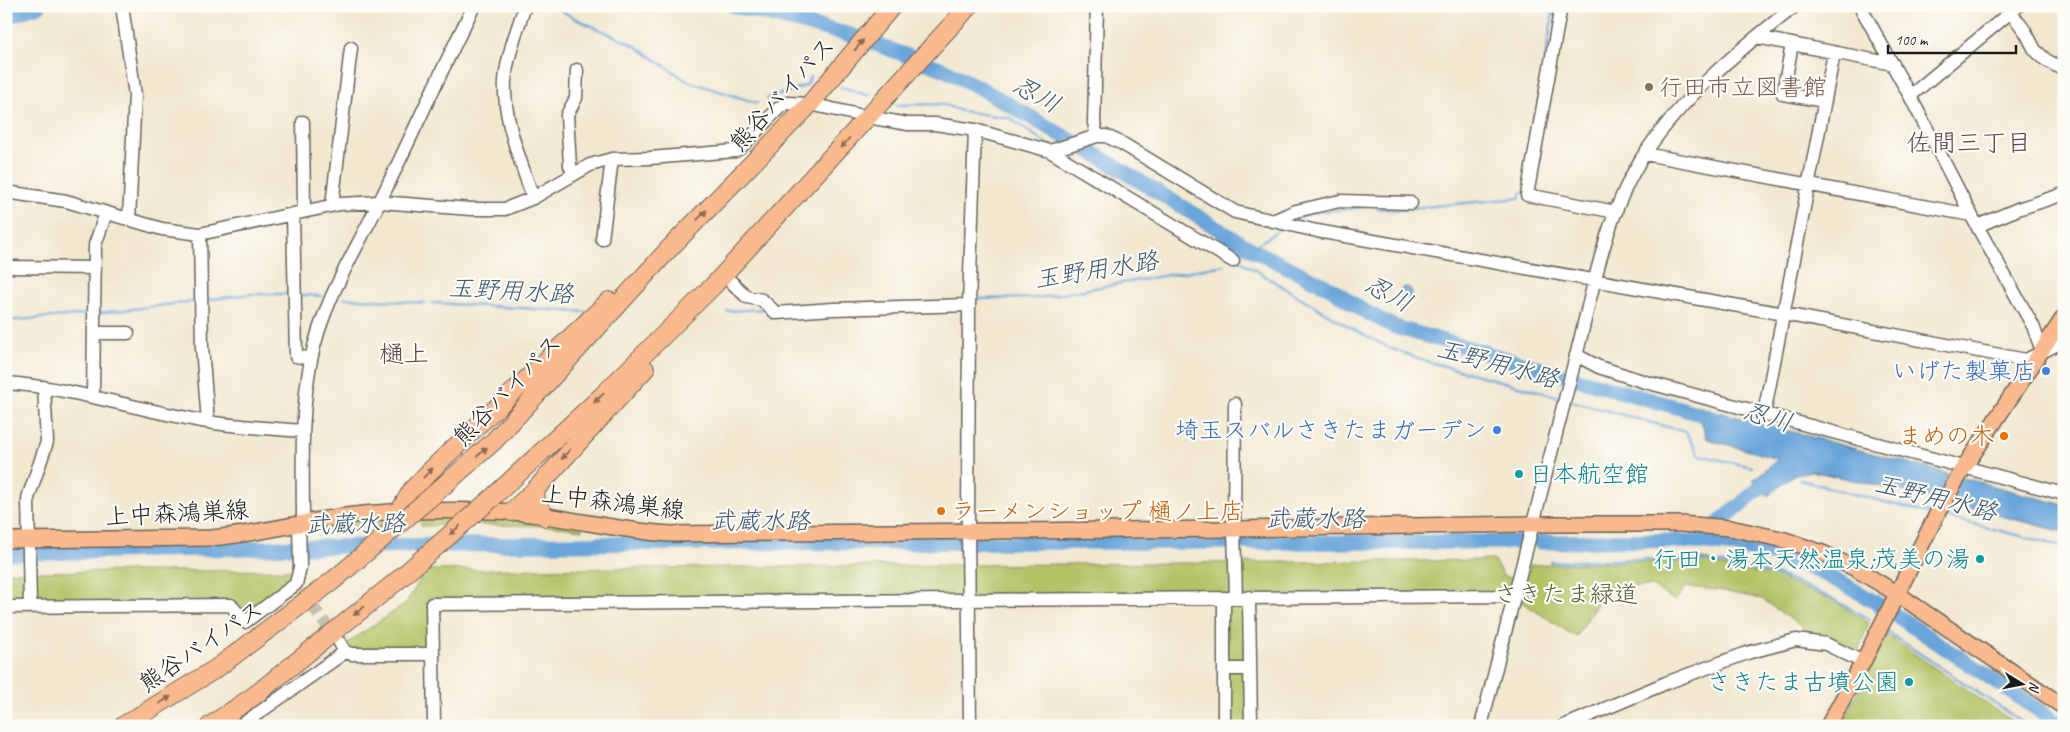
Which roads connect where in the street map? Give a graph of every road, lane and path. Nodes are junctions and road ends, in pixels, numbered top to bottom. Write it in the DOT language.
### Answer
graph roads {
  1 [pos="122,6"];
  2 [pos="474,6"];
  3 [pos="525,6"];
  4 [pos="969,6"];
  5 [pos="1097,6"];
  6 [pos="1561,6"];
  7 [pos="1795,6"];
  8 [pos="1860,6"];
  9 [pos="2012,8"];
  10 [pos="889,10"];
  11 [pos="1756,37"];
  12 [pos="1792,44"];
  13 [pos="350,48"];
  14 [pos="1834,53"];
  15 [pos="1893,64"];
  16 [pos="577,70"];
  17 [pos="2064,70"];
  18 [pos="1910,96"];
  19 [pos="1825,101"];
  20 [pos="810,104"];
  21 [pos="868,117"];
  22 [pos="303,122"];
  23 [pos="975,130"];
  24 [pos="1094,137"];
  25 [pos="1056,149"];
  26 [pos="1644,154"];
  27 [pos="612,159"];
  28 [pos="574,174"];
  29 [pos="1808,184"];
  30 [pos="6,192"];
  31 [pos="2064,194"];
  32 [pos="532,198"];
  33 [pos="380,202"];
  34 [pos="1411,203"];
  35 [pos="332,205"];
  36 [pos="298,212"];
  37 [pos="1616,212"];
  38 [pos="106,213"];
  39 [pos="1971,215"];
  40 [pos="129,220"];
  41 [pos="1273,221"];
  42 [pos="1977,226"];
  43 [pos="200,234"];
  44 [pos="602,240"];
  45 [pos="668,250"];
  46 [pos="1233,261"];
  47 [pos="6,267"];
  48 [pos="95,268"];
  49 [pos="718,280"];
  50 [pos="1595,281"];
  51 [pos="968,305"];
  52 [pos="1784,314"];
  53 [pos="2064,317"];
  54 [pos="94,333"];
  55 [pos="128,333"];
  56 [pos="2064,341"];
  57 [pos="2042,351"];
  58 [pos="1575,358"];
  59 [pos="311,359"];
  60 [pos="6,383"];
  61 [pos="44,387"];
  62 [pos="92,396"];
  63 [pos="1235,404"];
  64 [pos="1764,414"];
  65 [pos="208,422"];
  66 [pos="302,431"];
  67 [pos="1964,468"];
  68 [pos="535,490"];
  69 [pos="2064,494"];
  70 [pos="399,512"];
  71 [pos="511,512"];
  72 [pos="546,517"];
  73 [pos="301,523"];
  74 [pos="1530,529"];
  75 [pos="1235,533"];
  76 [pos="968,535"];
  77 [pos="6,540"];
  78 [pos="29,544"];
  79 [pos="1514,596"];
  80 [pos="1894,597"];
  81 [pos="1236,598"];
  82 [pos="970,600"];
  83 [pos="6,607"];
  84 [pos="30,607"];
  85 [pos="433,654"];
  86 [pos="1863,662"];
  87 [pos="1224,669"];
  88 [pos="1250,669"];
  89 [pos="2064,707"];
  90 [pos="123,726"];
  91 [pos="210,726"];
  92 [pos="240,726"];
  93 [pos="434,726"];
  94 [pos="970,726"];
  95 [pos="1224,726"];
  96 [pos="1251,726"];
  97 [pos="1481,726"];
  98 [pos="1564,726"];
  99 [pos="1828,726"];
  1 -- 40 [label="street"];
  2 -- 33 [label="street"];
  3 -- 32 [label="street"];
  4 -- 21 [label="highway"];
  5 -- 24 [label="street"];
  6 -- 37 [label="street"];
  7 -- 11 [label="street"];
  8 -- 15 [label="street"];
  9 -- 17 [label="street"];
  9 -- 18 [label="street"];
  20 -- 10 [label="highway, 熊谷バイパス, one-way"];
  11 -- 12 [label="street"];
  11 -- 26 [label="street"];
  12 -- 14 [label="street"];
  12 -- 19 [label="street"];
  13 -- 35 [label="street"];
  14 -- 15 [label="street"];
  14 -- 19 [label="street"];
  15 -- 18 [label="street"];
  16 -- 28 [label="street"];
  18 -- 39 [label="street"];
  19 -- 29 [label="street"];
  20 -- 21 [label="street"];
  20 -- 27 [label="street"];
  45 -- 20 [label="highway, 熊谷バイパス, one-way"];
  21 -- 23 [label="street"];
  21 -- 49 [label="highway, one-way"];
  22 -- 36 [label="street"];
  23 -- 25 [label="street"];
  23 -- 51 [label="street"];
  24 -- 25 [label="street"];
  24 -- 41 [label="street"];
  25 -- 46 [label="street"];
  26 -- 29 [label="street"];
  26 -- 37 [label="street"];
  27 -- 28 [label="street"];
  27 -- 44 [label="street"];
  28 -- 32 [label="street"];
  29 -- 39 [label="street"];
  29 -- 52 [label="street"];
  30 -- 38 [label="street"];
  31 -- 42 [label="street"];
  32 -- 33 [label="street"];
  33 -- 35 [label="street"];
  33 -- 59 [label="street"];
  34 -- 41 [label="street"];
  35 -- 36 [label="street"];
  36 -- 43 [label="street"];
  36 -- 59 [label="street"];
  37 -- 50 [label="street"];
  38 -- 40 [label="street"];
  38 -- 48 [label="street"];
  39 -- 42 [label="street"];
  40 -- 43 [label="street"];
  41 -- 50 [label="street"];
  42 -- 57 [label="street"];
  43 -- 65 [label="street"];
  70 -- 45 [label="highway, one-way"];
  90 -- 45 [label="highway, 熊谷バイパス, one-way, bridge"];
  47 -- 48 [label="street"];
  48 -- 54 [label="street"];
  49 -- 51 [label="street"];
  49 -- 68 [label="highway, one-way"];
  49 -- 91 [label="highway, one-way, bridge"];
  50 -- 52 [label="street"];
  50 -- 58 [label="street"];
  51 -- 76 [label="street"];
  52 -- 57 [label="street"];
  52 -- 64 [label="street"];
  53 -- 57 [label="main road"];
  54 -- 55 [label="street"];
  54 -- 62 [label="street"];
  56 -- 57 [label="street"];
  57 -- 67 [label="main road"];
  58 -- 64 [label="street"];
  58 -- 74 [label="street"];
  59 -- 66 [label="street"];
  60 -- 61 [label="street"];
  61 -- 62 [label="street"];
  61 -- 78 [label="street"];
  62 -- 65 [label="street"];
  63 -- 75 [label="street"];
  64 -- 67 [label="street"];
  65 -- 66 [label="street"];
  66 -- 73 [label="street"];
  67 -- 69 [label="street"];
  67 -- 80 [label="main road"];
  68 -- 71 [label="highway"];
  68 -- 72 [label="highway"];
  70 -- 71 [label="main road, 上中森鴻巣線"];
  70 -- 73 [label="main road, 上中森鴻巣線"];
  71 -- 72 [label="main road, 上中森鴻巣線"];
  72 -- 76 [label="main road, 上中森鴻巣線"];
  73 -- 78 [label="main road, 上中森鴻巣線"];
  73 -- 84 [label="street"];
  74 -- 75 [label="main road, 上中森鴻巣線"];
  74 -- 79 [label="street"];
  74 -- 80 [label="main road, 上中森鴻巣線"];
  75 -- 76 [label="main road, 上中森鴻巣線"];
  75 -- 81 [label="street"];
  76 -- 82 [label="street"];
  77 -- 78 [label="main road, 上中森鴻巣線"];
  78 -- 84 [label="street"];
  79 -- 81 [label="street"];
  79 -- 97 [label="street"];
  80 -- 86 [label="main road"];
  80 -- 89 [label="main road"];
  81 -- 82 [label="street"];
  81 -- 87 [label="street"];
  81 -- 88 [label="street"];
  82 -- 85 [label="street"];
  82 -- 94 [label="street"];
  83 -- 84 [label="street"];
  85 -- 92 [label="street"];
  85 -- 93 [label="street"];
  86 -- 98 [label="street"];
  86 -- 99 [label="main road"];
  87 -- 88 [label="street"];
  87 -- 95 [label="street"];
  88 -- 96 [label="street"];
}
